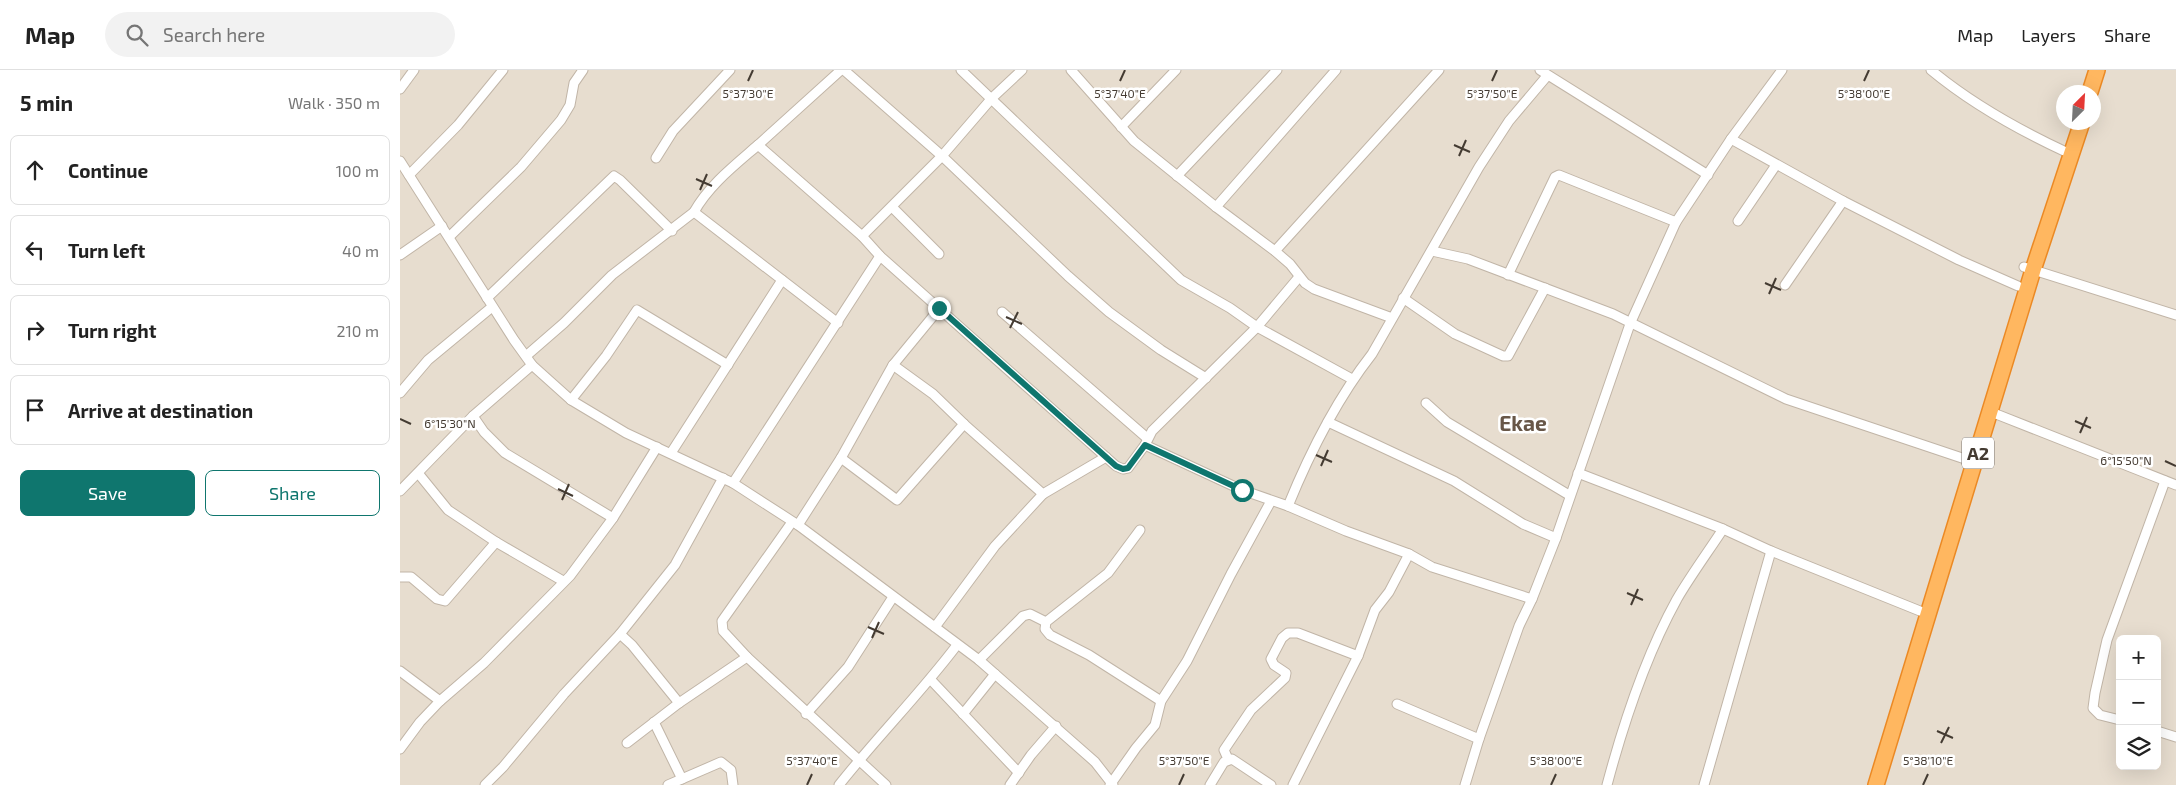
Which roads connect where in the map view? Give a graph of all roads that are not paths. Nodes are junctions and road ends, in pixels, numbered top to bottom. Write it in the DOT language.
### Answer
graph roads {
  1 [pos="414,70"];
  2 [pos="503,70"];
  3 [pos="583,70"];
  4 [pos="730,70"];
  5 [pos="842,70"];
  6 [pos="960,70"];
  7 [pos="1022,70"];
  8 [pos="1071,70"];
  9 [pos="1176,70"];
  10 [pos="1277,70"];
  11 [pos="1336,70"];
  12 [pos="1439,70"];
  13 [pos="1782,70"];
  14 [pos="1932,70"];
  15 [pos="2089,70"];
  16 [pos="2097,70"];
  17 [pos="1543,73"];
  18 [pos="2084,85"];
  19 [pos="2092,85"];
  20 [pos="400,89"];
  21 [pos="992,98"];
  22 [pos="1120,127"];
  23 [pos="2071,130"];
  24 [pos="2079,130"];
  25 [pos="1730,140"];
  26 [pos="758,144"];
  27 [pos="2064,152"];
  28 [pos="942,156"];
  29 [pos="656,158"];
  30 [pos="400,161"];
  31 [pos="1776,165"];
  32 [pos="409,175"];
  33 [pos="1708,175"];
  34 [pos="1178,176"];
  35 [pos="1843,201"];
  36 [pos="892,207"];
  37 [pos="1216,207"];
  38 [pos="694,212"];
  39 [pos="1738,221"];
  40 [pos="1676,222"];
  41 [pos="442,226"];
  42 [pos="672,231"];
  43 [pos="862,236"];
  44 [pos="449,237"];
  45 [pos="1275,251"];
  46 [pos="1432,251"];
  47 [pos="939,254"];
  48 [pos="400,255"];
  49 [pos="880,256"];
  50 [pos="2028,269"];
  51 [pos="1508,275"];
  52 [pos="1300,276"];
  53 [pos="782,280"];
  54 [pos="1785,285"];
  55 [pos="2018,286"];
  56 [pos="1546,288"];
  57 [pos="487,298"];
  58 [pos="1403,298"];
  59 [pos="492,306"];
  60 [pos="939,308"];
  61 [pos="1002,312"];
  62 [pos="2176,315"];
  63 [pos="1392,318"];
  64 [pos="838,323"];
  65 [pos="1630,324"];
  66 [pos="1257,327"];
  67 [pos="526,356"];
  68 [pos="532,365"];
  69 [pos="728,365"];
  70 [pos="893,365"];
  71 [pos="1206,378"];
  72 [pos="1352,379"];
  73 [pos="400,393"];
  74 [pos="571,400"];
  75 [pos="1426,403"];
  76 [pos="1991,412"];
  77 [pos="473,416"];
  78 [pos="1328,422"];
  79 [pos="964,424"];
  80 [pos="1146,442"];
  81 [pos="657,447"];
  82 [pos="671,453"];
  83 [pos="1106,457"];
  84 [pos="841,458"];
  85 [pos="1968,460"];
  86 [pos="418,473"];
  87 [pos="1578,473"];
  88 [pos="723,478"];
  89 [pos="2165,481"];
  90 [pos="733,483"];
  91 [pos="2176,485"];
  92 [pos="400,491"];
  93 [pos="1043,494"];
  94 [pos="1570,495"];
  95 [pos="1271,501"];
  96 [pos="1288,506"];
  97 [pos="614,518"];
  98 [pos="795,523"];
  99 [pos="1723,529"];
  100 [pos="1140,530"];
  101 [pos="1556,538"];
  102 [pos="496,542"];
  103 [pos="1771,551"];
  104 [pos="1409,554"];
  105 [pos="400,577"];
  106 [pos="563,581"];
  107 [pos="893,597"];
  108 [pos="1532,599"];
  109 [pos="1920,611"];
  110 [pos="1046,622"];
  111 [pos="935,627"];
  112 [pos="620,634"];
  113 [pos="957,645"];
  114 [pos="1358,656"];
  115 [pos="746,657"];
  116 [pos="979,660"];
  117 [pos="400,671"];
  118 [pos="995,674"];
  119 [pos="930,680"];
  120 [pos="440,701"];
  121 [pos="1162,701"];
  122 [pos="679,703"];
  123 [pos="1398,704"];
  124 [pos="806,714"];
  125 [pos="963,714"];
  126 [pos="2116,719"];
  127 [pos="654,722"];
  128 [pos="1056,726"];
  129 [pos="2161,732"];
  130 [pos="2176,737"];
  131 [pos="1479,739"];
  132 [pos="627,743"];
  133 [pos="400,749"];
  134 [pos="1228,759"];
  135 [pos="859,760"];
  136 [pos="1019,774"];
  137 [pos="682,779"];
  138 [pos="1112,784"];
  139 [pos="485,785"];
  140 [pos="668,785"];
  141 [pos="733,785"];
  142 [pos="839,785"];
  143 [pos="886,785"];
  144 [pos="1010,785"];
  145 [pos="1210,785"];
  146 [pos="1270,785"];
  147 [pos="1294,785"];
  148 [pos="1465,785"];
  149 [pos="1607,785"];
  150 [pos="1704,785"];
  151 [pos="1868,785"];
  152 [pos="1876,785"];
  1 -- 20 [label="street"];
  2 -- 32 [label="street"];
  3 -- 44 [label="street"];
  4 -- 29 [label="street"];
  5 -- 26 [label="street"];
  5 -- 28 [label="street"];
  6 -- 21 [label="street"];
  7 -- 21 [label="street"];
  8 -- 22 [label="street"];
  9 -- 22 [label="street"];
  10 -- 34 [label="street"];
  11 -- 37 [label="street"];
  12 -- 45 [label="street"];
  13 -- 25 [label="street"];
  14 -- 27 [label="street"];
  15 -- 18 [label="highway"];
  16 -- 19 [label="highway"];
  17 -- 33 [label="street"];
  17 -- 46 [label="street"];
  21 -- 28 [label="street"];
  21 -- 66 [label="street"];
  22 -- 34 [label="street"];
  23 -- 27 [label="highway, A2"];
  24 -- 50 [label="highway, A2"];
  25 -- 31 [label="street"];
  25 -- 33 [label="street"];
  26 -- 38 [label="street"];
  26 -- 43 [label="street"];
  27 -- 50 [label="highway, A2"];
  28 -- 36 [label="street"];
  28 -- 71 [label="street"];
  30 -- 32 [label="street"];
  31 -- 35 [label="street"];
  31 -- 39 [label="street"];
  32 -- 41 [label="street"];
  33 -- 40 [label="street"];
  34 -- 37 [label="street"];
  35 -- 54 [label="street"];
  35 -- 55 [label="street"];
  36 -- 43 [label="street"];
  36 -- 47 [label="street"];
  37 -- 45 [label="street"];
  38 -- 42 [label="street"];
  38 -- 53 [label="street"];
  40 -- 51 [label="street"];
  40 -- 65 [label="street"];
  41 -- 44 [label="street"];
  41 -- 48 [label="street"];
  42 -- 57 [label="street"];
  42 -- 67 [label="street"];
  43 -- 49 [label="street"];
  44 -- 57 [label="street"];
  45 -- 52 [label="street"];
  46 -- 51 [label="street"];
  46 -- 58 [label="street"];
  49 -- 60 [label="street"];
  49 -- 64 [label="street"];
  50 -- 55 [label="highway, A2"];
  50 -- 62 [label="street"];
  50 -- 76 [label="highway, A2"];
  51 -- 56 [label="street"];
  52 -- 63 [label="street"];
  52 -- 66 [label="street"];
  53 -- 64 [label="street"];
  53 -- 69 [label="street"];
  55 -- 85 [label="highway, A2"];
  56 -- 58 [label="street"];
  56 -- 65 [label="street"];
  57 -- 59 [label="street"];
  58 -- 63 [label="street"];
  59 -- 67 [label="street"];
  59 -- 73 [label="street"];
  60 -- 70 [label="street"];
  60 -- 83 [label="street"];
  61 -- 80 [label="street"];
  63 -- 72 [label="street"];
  64 -- 90 [label="street"];
  65 -- 85 [label="street"];
  65 -- 87 [label="street"];
  66 -- 71 [label="street"];
  66 -- 72 [label="street"];
  67 -- 68 [label="street"];
  68 -- 74 [label="street"];
  68 -- 77 [label="street"];
  69 -- 74 [label="street"];
  69 -- 82 [label="street"];
  70 -- 79 [label="street"];
  70 -- 84 [label="street"];
  71 -- 80 [label="street"];
  72 -- 78 [label="street"];
  74 -- 81 [label="street"];
  75 -- 94 [label="street"];
  76 -- 89 [label="street"];
  76 -- 152 [label="highway, A2"];
  77 -- 86 [label="street"];
  77 -- 97 [label="street"];
  78 -- 96 [label="street"];
  78 -- 101 [label="street"];
  79 -- 84 [label="street"];
  79 -- 93 [label="street"];
  80 -- 83 [label="street"];
  80 -- 95 [label="street"];
  81 -- 82 [label="street"];
  81 -- 97 [label="street"];
  82 -- 88 [label="street"];
  83 -- 93 [label="street"];
  84 -- 98 [label="street"];
  85 -- 109 [label="highway, A2"];
  86 -- 92 [label="street"];
  86 -- 102 [label="street"];
  87 -- 94 [label="street"];
  87 -- 99 [label="street"];
  88 -- 90 [label="street"];
  88 -- 112 [label="street"];
  89 -- 91 [label="street"];
  89 -- 126 [label="street"];
  90 -- 98 [label="street"];
  93 -- 111 [label="street"];
  94 -- 101 [label="street"];
  95 -- 96 [label="street"];
  95 -- 121 [label="street"];
  96 -- 104 [label="street"];
  97 -- 106 [label="street"];
  98 -- 107 [label="street"];
  98 -- 115 [label="street"];
  99 -- 103 [label="street"];
  99 -- 149 [label="street"];
  100 -- 110 [label="street"];
  101 -- 108 [label="street"];
  102 -- 105 [label="street"];
  102 -- 106 [label="street"];
  103 -- 109 [label="street"];
  103 -- 150 [label="street"];
  104 -- 108 [label="street"];
  104 -- 114 [label="street"];
  106 -- 120 [label="street"];
  107 -- 111 [label="street"];
  107 -- 124 [label="street"];
  108 -- 131 [label="street"];
  109 -- 151 [label="highway, A2"];
  110 -- 116 [label="street"];
  110 -- 121 [label="street"];
  111 -- 113 [label="street"];
  112 -- 122 [label="street"];
  112 -- 139 [label="street"];
  113 -- 116 [label="street"];
  113 -- 119 [label="street"];
  114 -- 134 [label="street"];
  114 -- 147 [label="street"];
  115 -- 122 [label="street"];
  115 -- 124 [label="street"];
  116 -- 118 [label="street"];
  117 -- 120 [label="street"];
  118 -- 125 [label="street"];
  118 -- 128 [label="street"];
  119 -- 125 [label="street"];
  119 -- 135 [label="street"];
  120 -- 133 [label="street"];
  121 -- 138 [label="street"];
  122 -- 127 [label="street"];
  123 -- 131 [label="street"];
  124 -- 135 [label="street"];
  125 -- 136 [label="street"];
  127 -- 132 [label="street"];
  127 -- 137 [label="street"];
  128 -- 136 [label="street"];
  128 -- 138 [label="street"];
  129 -- 130 [label="street"];
  131 -- 148 [label="street"];
  134 -- 145 [label="street"];
  134 -- 146 [label="street"];
  135 -- 142 [label="street"];
  135 -- 143 [label="street"];
  136 -- 144 [label="street"];
  137 -- 140 [label="street"];
  137 -- 141 [label="street"];
}
